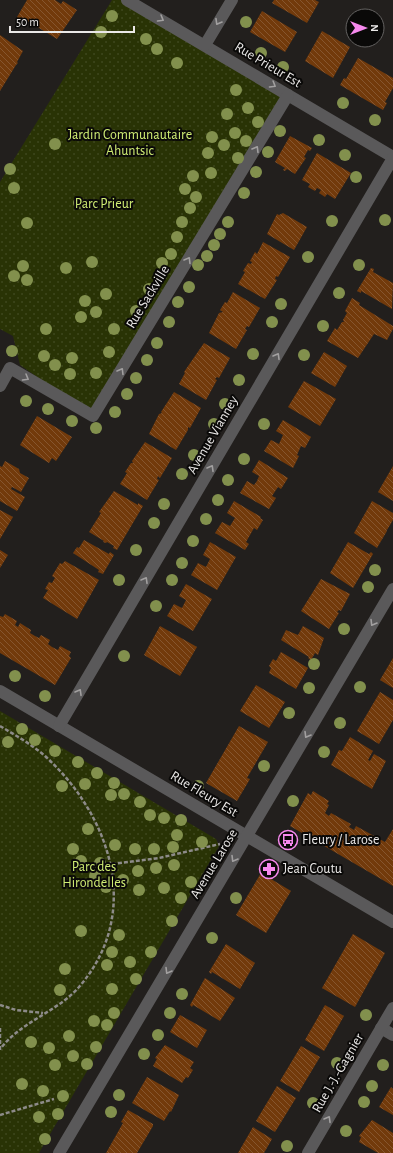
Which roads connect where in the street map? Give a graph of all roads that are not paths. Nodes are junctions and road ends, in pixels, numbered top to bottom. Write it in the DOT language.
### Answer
graph roads {
  1 [pos="127,0"];
  2 [pos="232,0"];
  3 [pos="205,45"];
  4 [pos="288,95"];
  5 [pos="393,158"];
  6 [pos="0,386"];
  7 [pos="393,589"];
  8 [pos="0,691"];
  9 [pos="59,726"];
  10 [pos="247,837"];
  11 [pos="393,922"];
  12 [pos="393,1008"];
  13 [pos="381,1028"];
  14 [pos="393,1035"];
  15 [pos="59,1153"];
  16 [pos="308,1153"];
  1 -- 3 [label="street, Rue Prieur Est, one-way"];
  2 -- 3 [label="street, one-way"];
  3 -- 4 [label="street, Rue Prieur Est, one-way"];
  4 -- 5 [label="street, Rue Prieur Est"];
  6 -- 4 [label="street, Rue Sackville, one-way"];
  9 -- 5 [label="street, Avenue Vianney, one-way"];
  7 -- 10 [label="street, Avenue Larose, one-way"];
  8 -- 9 [label="street, Rue Fleury Est"];
  9 -- 10 [label="street, Rue Fleury Est"];
  10 -- 11 [label="street, Rue Fleury Est"];
  10 -- 15 [label="street, Avenue Larose, one-way"];
  12 -- 13 [label="street, Rue J.-J.-Gagnier"];
  13 -- 14 [label="street"];
  16 -- 13 [label="street, Rue J.-J.-Gagnier, one-way"];
}
